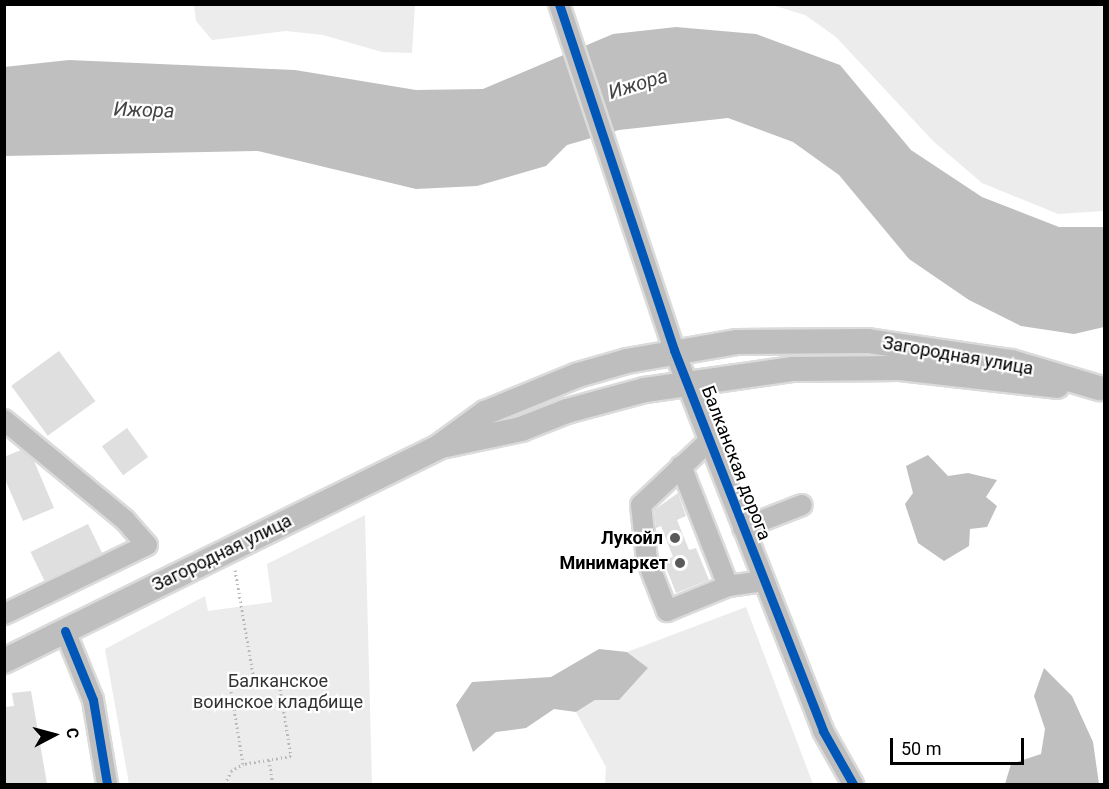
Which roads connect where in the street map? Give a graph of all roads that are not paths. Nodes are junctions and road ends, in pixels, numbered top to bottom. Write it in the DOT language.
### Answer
graph roads {
  1 [pos="559,4"];
  2 [pos="674,350"];
  3 [pos="686,381"];
  4 [pos="1102,389"];
  5 [pos="4,420"];
  6 [pos="709,441"];
  7 [pos="440,446"];
  8 [pos="681,466"];
  9 [pos="802,505"];
  10 [pos="743,528"];
  11 [pos="764,581"];
  12 [pos="728,586"];
  13 [pos="4,614"];
  14 [pos="65,631"];
  15 [pos="4,661"];
  16 [pos="107,784"];
  17 [pos="853,784"];
  1 -- 2 [label="street, Балканская дорога"];
  2 -- 3 [label="street, Балканская дорога"];
  2 -- 4 [label="main road, Загородная улица"];
  2 -- 7 [label="main road, Загородная улица"];
  3 -- 4 [label="main road, Загородная улица"];
  3 -- 6 [label="street, Балканская дорога"];
  3 -- 7 [label="main road, Загородная улица"];
  5 -- 13 [label="street"];
  6 -- 8 [label="street"];
  6 -- 10 [label="street, Балканская дорога"];
  7 -- 14 [label="main road, Загородная улица"];
  8 -- 12 [label="street"];
  8 -- 12 [label="street"];
  9 -- 10 [label="street"];
  10 -- 11 [label="street, Балканская дорога"];
  11 -- 12 [label="street"];
  11 -- 17 [label="street, Балканская дорога"];
  14 -- 15 [label="main road, Загородная улица"];
  14 -- 16 [label="street"];
}
